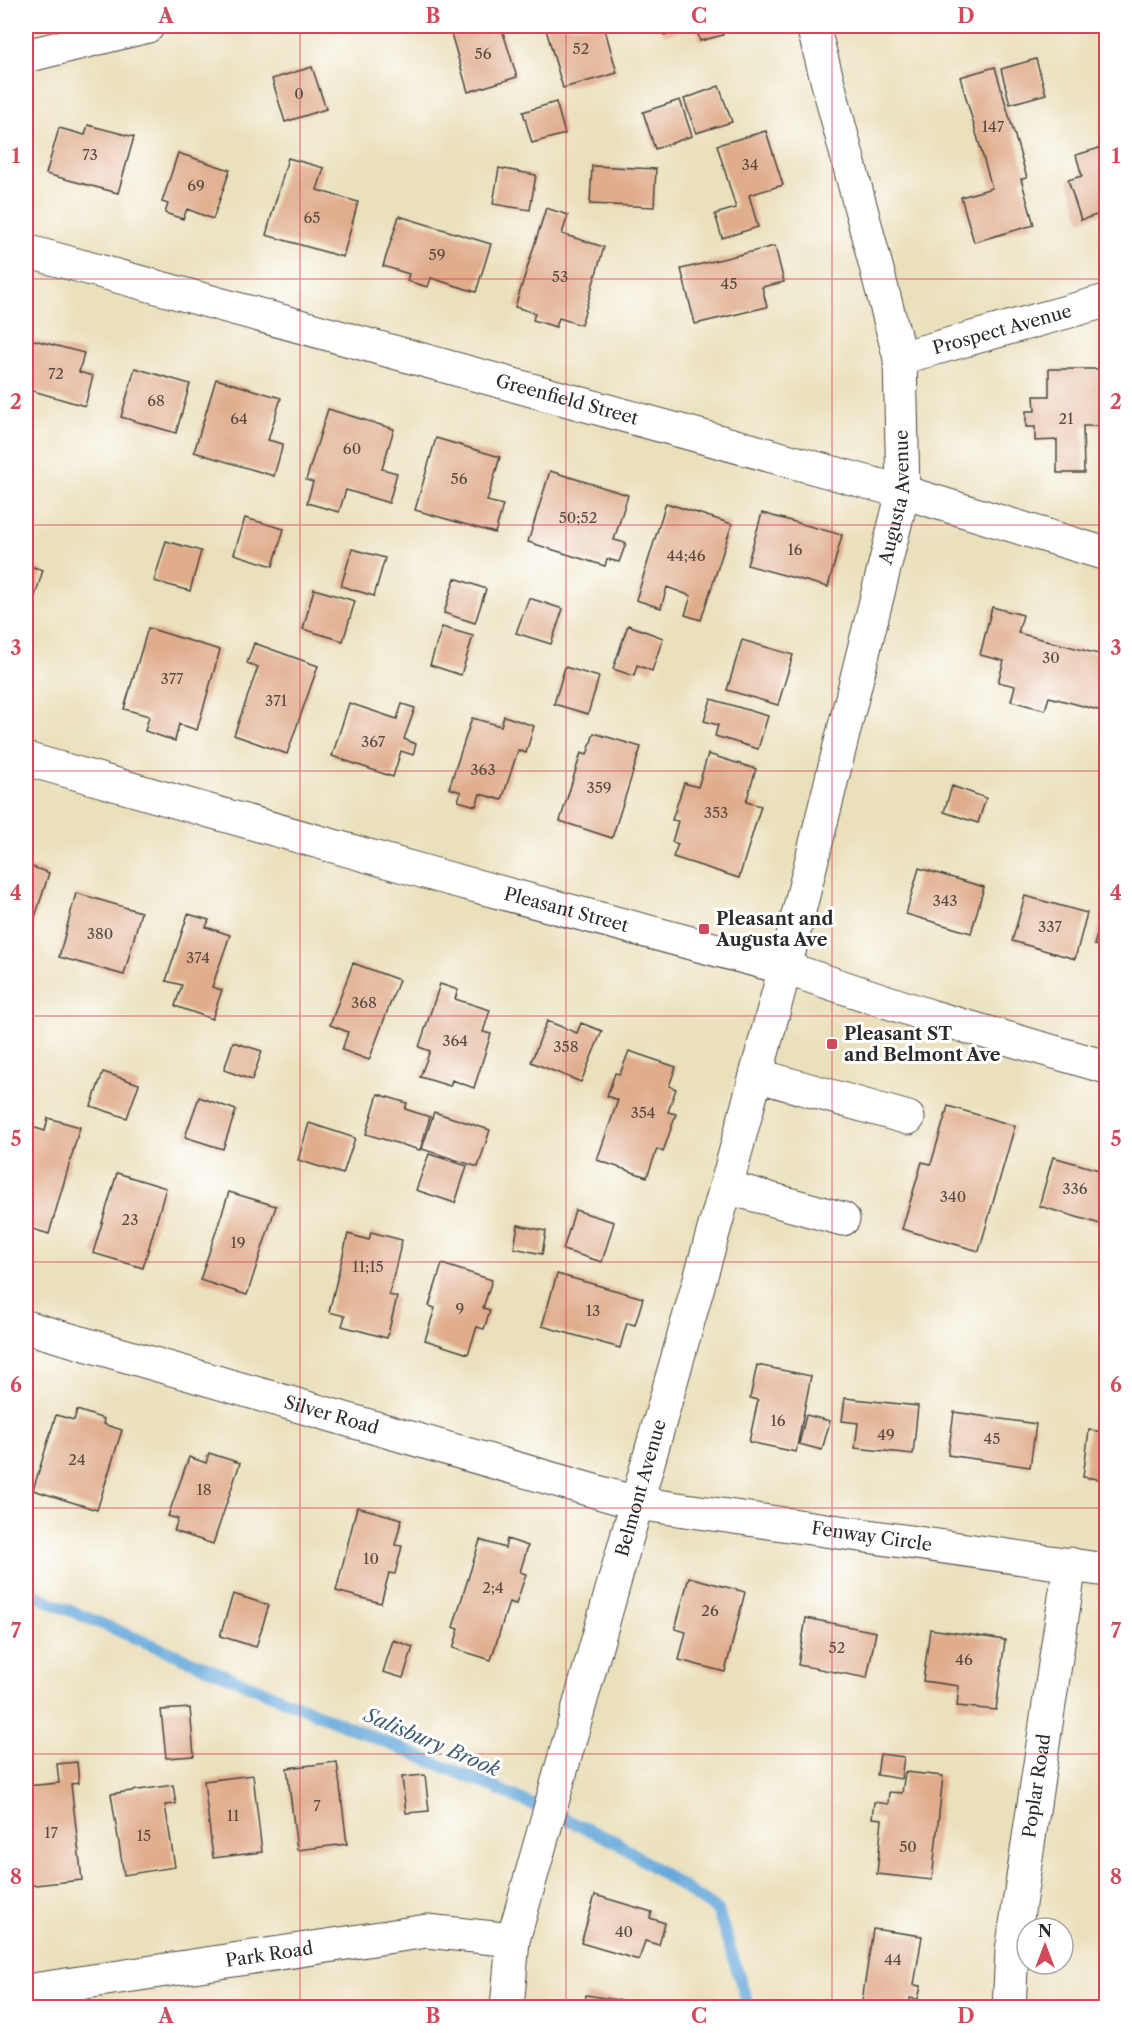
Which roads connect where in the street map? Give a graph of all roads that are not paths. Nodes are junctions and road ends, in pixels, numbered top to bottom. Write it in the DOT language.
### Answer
graph roads {
  1 [pos="148,26"];
  2 [pos="813,26"];
  3 [pos="26,56"];
  4 [pos="26,251"];
  5 [pos="1107,301"];
  6 [pos="900,358"];
  7 [pos="903,492"];
  8 [pos="1107,554"];
  9 [pos="26,759"];
  10 [pos="785,968"];
  11 [pos="1107,1067"];
  12 [pos="756,1075"];
  13 [pos="908,1118"];
  14 [pos="726,1187"];
  15 [pos="843,1219"];
  16 [pos="26,1327"];
  17 [pos="636,1503"];
  18 [pos="1070,1564"];
  19 [pos="1107,1570"];
  20 [pos="513,1940"];
  21 [pos="26,1991"];
  22 [pos="507,2007"];
  23 [pos="1009,2007"];
  1 -- 3 [label="street"];
  2 -- 6 [label="street, Augusta Avenue"];
  4 -- 7 [label="street, Greenfield Street"];
  5 -- 6 [label="street, Prospect Avenue"];
  6 -- 7 [label="street, Augusta Avenue"];
  7 -- 8 [label="street, Greenfield Street"];
  7 -- 10 [label="street, Augusta Avenue"];
  9 -- 10 [label="street, Pleasant Street"];
  10 -- 11 [label="street, Pleasant Street"];
  10 -- 12 [label="street, Belmont Avenue"];
  12 -- 13 [label="street"];
  12 -- 14 [label="street, Belmont Avenue"];
  14 -- 15 [label="street"];
  14 -- 17 [label="street, Belmont Avenue"];
  16 -- 17 [label="street, Silver Road"];
  17 -- 18 [label="street, Fenway Circle"];
  17 -- 20 [label="street, Belmont Avenue"];
  18 -- 19 [label="street, Fenway Circle"];
  18 -- 23 [label="street, Poplar Road"];
  20 -- 21 [label="street, Park Road"];
  20 -- 22 [label="street, Belmont Avenue"];
}
